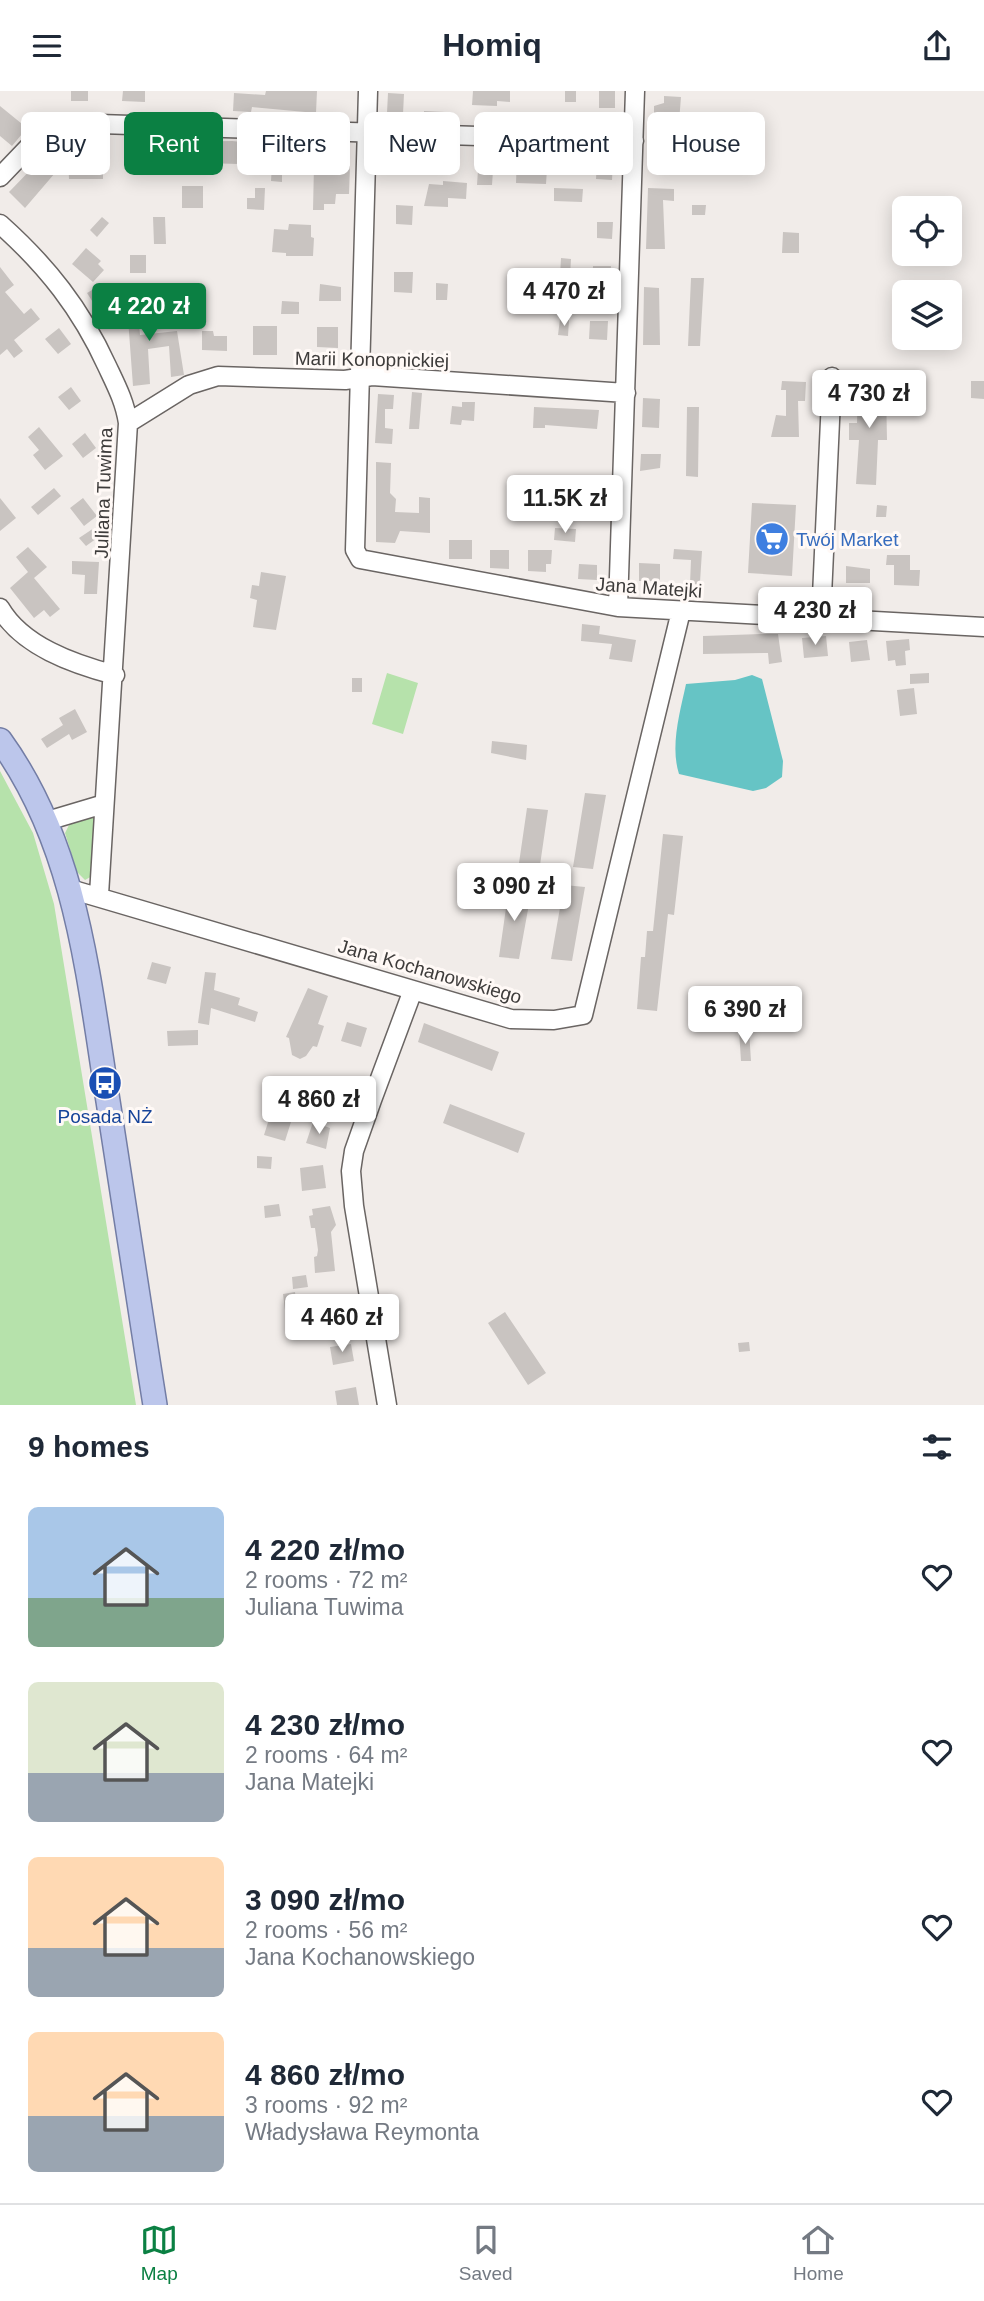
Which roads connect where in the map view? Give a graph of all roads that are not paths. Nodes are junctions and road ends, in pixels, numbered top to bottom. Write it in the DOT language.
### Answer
graph roads {
  1 [pos="368,91"];
  2 [pos="635,91"];
  3 [pos="367,112"];
  4 [pos="364,131"];
  5 [pos="460,134"];
  6 [pos="634,141"];
  7 [pos="366,175"];
  8 [pos="0,177"];
  9 [pos="0,224"];
  10 [pos="832,377"];
  11 [pos="359,378"];
  12 [pos="626,393"];
  13 [pos="128,422"];
  14 [pos="618,607"];
  15 [pos="0,608"];
  16 [pos="681,611"];
  17 [pos="821,618"];
  18 [pos="984,627"];
  19 [pos="115,675"];
  20 [pos="0,740"];
  21 [pos="104,804"];
  22 [pos="47,821"];
  23 [pos="70,888"];
  24 [pos="99,895"];
  25 [pos="413,990"];
  26 [pos="155,1405"];
  27 [pos="387,1405"];
  1 -- 3 [label="street"];
  2 -- 6 [label="street"];
  4 -- 8 [label="street"];
  5 -- 6 [label="street"];
  6 -- 12 [label="street"];
  7 -- 11 [label="street"];
  9 -- 13 [label="street, Juliana Tuwima"];
  10 -- 17 [label="street"];
  11 -- 12 [label="street, Marii Konopnickiej"];
  11 -- 13 [label="street, Marii Konopnickiej"];
  11 -- 14 [label="street, Jana Matejki"];
  12 -- 14 [label="street"];
  13 -- 19 [label="street, Juliana Tuwima"];
  14 -- 16 [label="street, Jana Matejki"];
  15 -- 19 [label="street"];
  16 -- 17 [label="street, Jana Matejki"];
  16 -- 25 [label="street, Jana Kochanowskiego"];
  17 -- 18 [label="street, Jana Matejki"];
  19 -- 21 [label="street, Juliana Tuwima"];
  20 -- 22 [label="main road"];
  21 -- 22 [label="street"];
  21 -- 24 [label="street, Juliana Tuwima"];
  22 -- 23 [label="main road"];
  23 -- 24 [label="street, Jana Kochanowskiego"];
  23 -- 26 [label="main road"];
  24 -- 25 [label="street, Jana Kochanowskiego"];
  25 -- 27 [label="street"];
}
